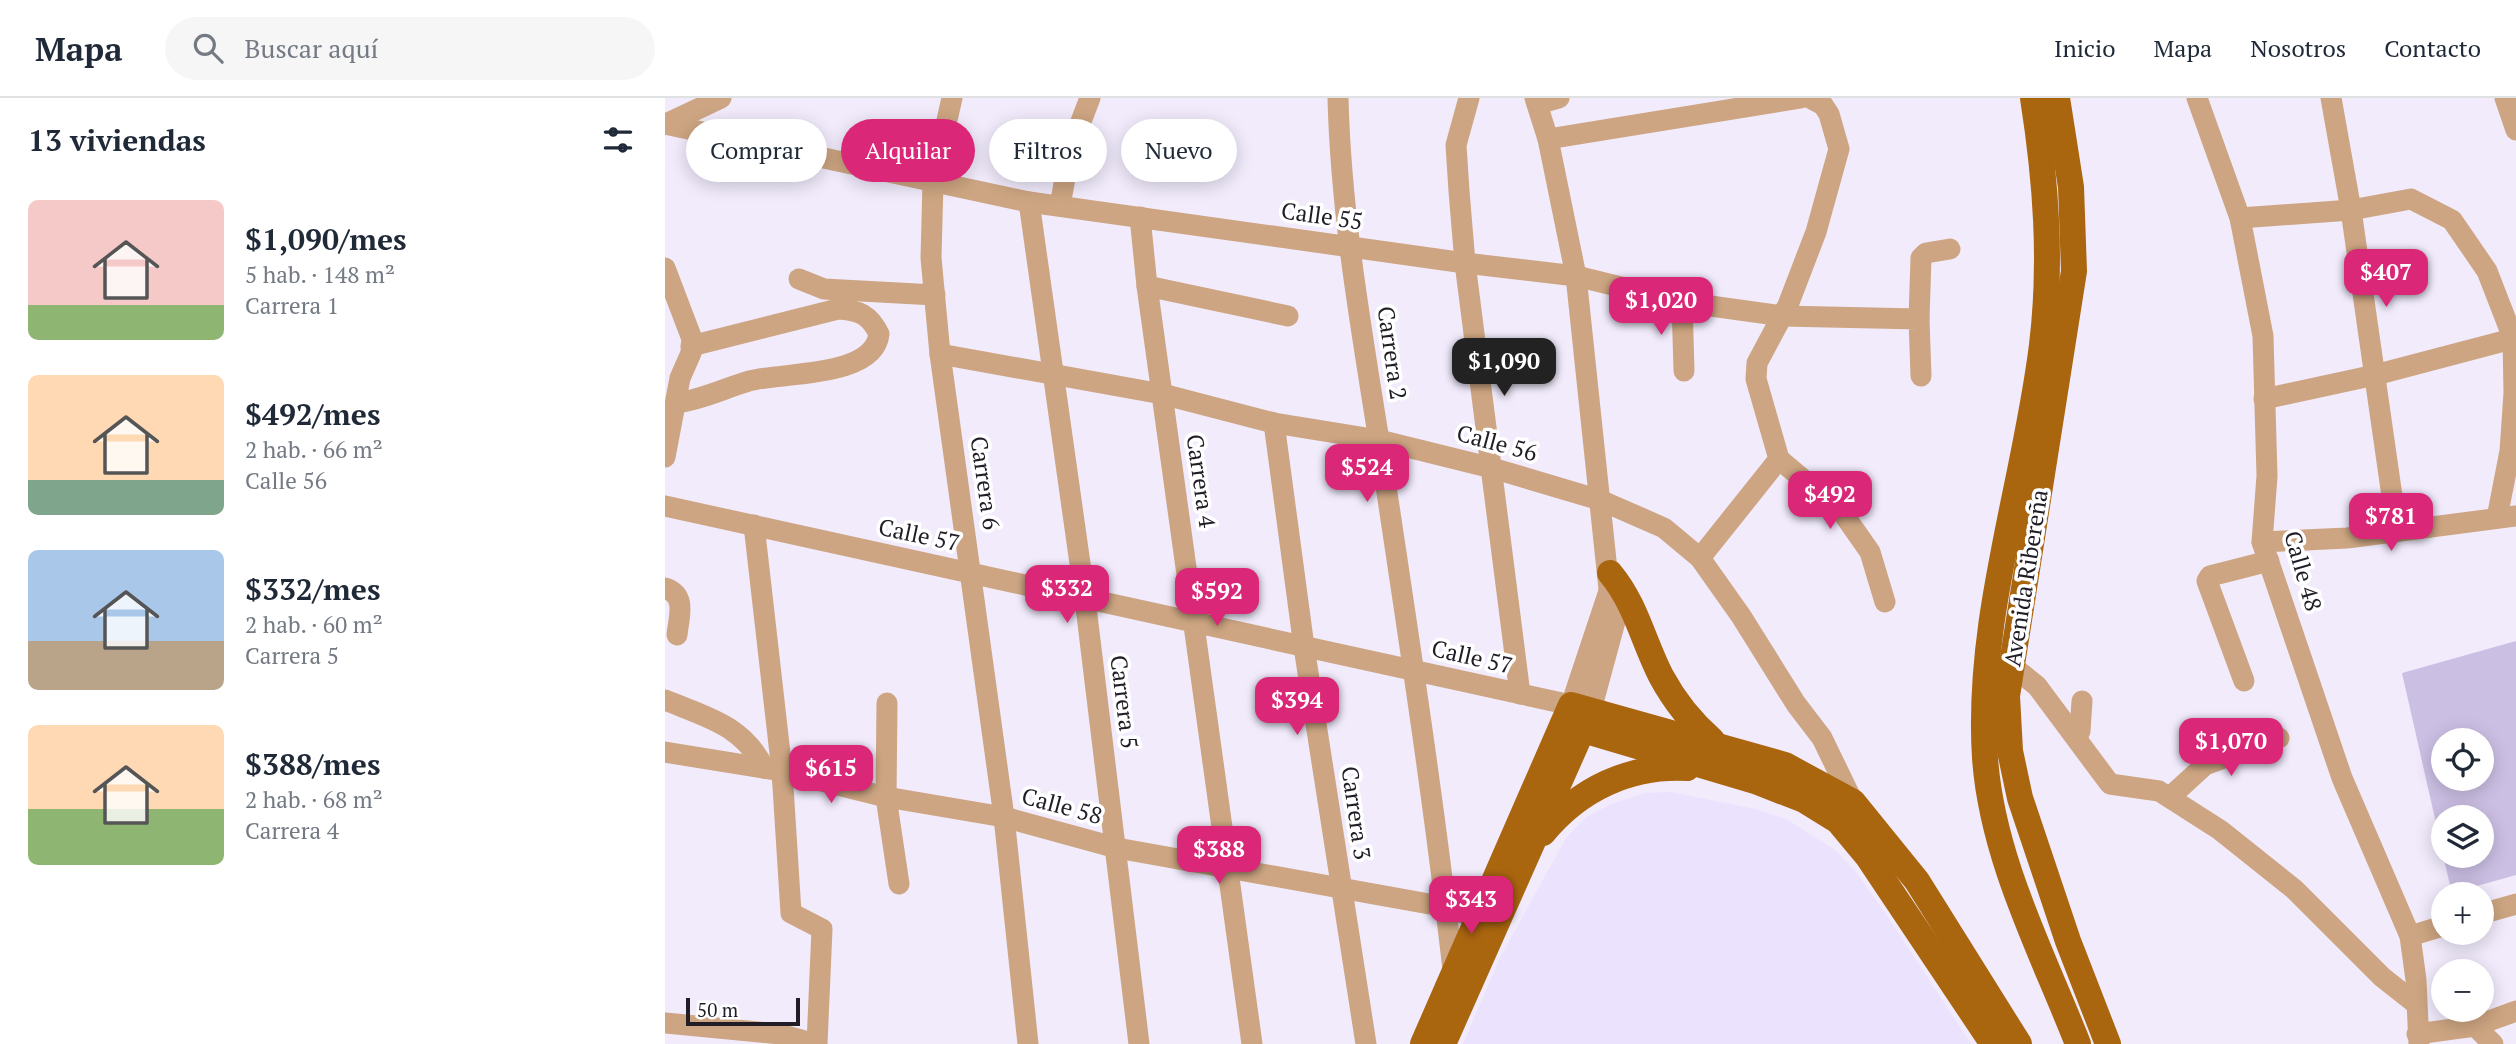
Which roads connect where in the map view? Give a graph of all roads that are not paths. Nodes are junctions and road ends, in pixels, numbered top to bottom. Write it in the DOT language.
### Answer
graph roads {
  1 [pos="721,98"];
  2 [pos="952,98"];
  3 [pos="1090,98"];
  4 [pos="1338,98"];
  5 [pos="1469,98"];
  6 [pos="1559,98"];
  7 [pos="1801,98"];
  8 [pos="1809,98"];
  9 [pos="2033,98"];
  10 [pos="2057,98"];
  11 [pos="2197,98"];
  12 [pos="2331,98"];
  13 [pos="2505,98"];
  14 [pos="1536,101"];
  15 [pos="947,119"];
  16 [pos="665,124"];
  17 [pos="2516,130"];
  18 [pos="1548,139"];
  19 [pos="841,162"];
  20 [pos="933,182"];
  21 [pos="1029,202"];
  22 [pos="1060,206"];
  23 [pos="2351,210"];
  24 [pos="1140,217"];
  25 [pos="2239,218"];
  26 [pos="1350,246"];
  27 [pos="1950,249"];
  28 [pos="1465,263"];
  29 [pos="665,268"];
  30 [pos="1576,276"];
  31 [pos="799,279"];
  32 [pos="1147,286"];
  33 [pos="935,295"];
  34 [pos="1682,302"];
  35 [pos="1288,316"];
  36 [pos="1782,316"];
  37 [pos="1919,319"];
  38 [pos="2515,338"];
  39 [pos="691,346"];
  40 [pos="940,354"];
  41 [pos="1684,371"];
  42 [pos="1051,375"];
  43 [pos="2375,375"];
  44 [pos="1921,376"];
  45 [pos="1162,394"];
  46 [pos="2264,399"];
  47 [pos="676,403"];
  48 [pos="1274,423"];
  49 [pos="667,435"];
  50 [pos="1379,440"];
  51 [pos="665,457"];
  52 [pos="1779,459"];
  53 [pos="1492,468"];
  54 [pos="1600,500"];
  55 [pos="665,506"];
  56 [pos="2506,517"];
  57 [pos="754,525"];
  58 [pos="2397,531"];
  59 [pos="2266,552"];
  60 [pos="1700,558"];
  61 [pos="971,573"];
  62 [pos="1609,582"];
  63 [pos="665,588"];
  64 [pos="1085,599"];
  65 [pos="1885,602"];
  66 [pos="1195,622"];
  67 [pos="677,635"];
  68 [pos="1304,647"];
  69 [pos="2011,666"];
  70 [pos="1414,671"];
  71 [pos="2244,681"];
  72 [pos="1520,694"];
  73 [pos="665,700"];
  74 [pos="2081,701"];
  75 [pos="887,703"];
  76 [pos="1577,717"];
  77 [pos="2077,737"];
  78 [pos="2279,738"];
  79 [pos="665,752"];
  80 [pos="1719,759"];
  81 [pos="773,770"];
  82 [pos="886,797"];
  83 [pos="2170,797"];
  84 [pos="1853,802"];
  85 [pos="1004,817"];
  86 [pos="1117,848"];
  87 [pos="1522,863"];
  88 [pos="1230,867"];
  89 [pos="899,884"];
  90 [pos="1340,888"];
  91 [pos="2516,904"];
  92 [pos="1446,907"];
  93 [pos="2494,910"];
  94 [pos="1486,920"];
  95 [pos="2431,930"];
  96 [pos="2410,936"];
  97 [pos="1453,970"];
  98 [pos="2416,1003"];
  99 [pos="2516,1011"];
  100 [pos="665,1023"];
  101 [pos="2475,1026"];
  102 [pos="2418,1039"];
  103 [pos="817,1044"];
  104 [pos="1028,1044"];
  105 [pos="1139,1044"];
  106 [pos="1252,1044"];
  107 [pos="1366,1044"];
  108 [pos="1423,1044"];
  109 [pos="1443,1044"];
  110 [pos="1993,1044"];
  111 [pos="2019,1044"];
  112 [pos="2078,1044"];
  113 [pos="2108,1044"];
  114 [pos="2493,1044"];
  1 -- 16 [label="street"];
  2 -- 15 [label="street, Carrera 6"];
  3 -- 22 [label="street"];
  4 -- 26 [label="street, Carrera 2"];
  5 -- 28 [label="street"];
  6 -- 14 [label="street"];
  7 -- 18 [label="street"];
  8 -- 36 [label="street"];
  9 -- 112 [label="main road, Avenida Ribereña"];
  10 -- 69 [label="main road, Avenida Ribereña"];
  11 -- 25 [label="street, Calle 48"];
  12 -- 23 [label="street"];
  13 -- 17 [label="street"];
  14 -- 18 [label="street"];
  16 -- 19 [label="street, Calle 55"];
  18 -- 30 [label="street"];
  20 -- 21 [label="street, Calle 55"];
  20 -- 33 [label="street, Carrera 6"];
  21 -- 22 [label="street, Calle 55"];
  21 -- 42 [label="street, Carrera 5"];
  22 -- 24 [label="street, Calle 55"];
  23 -- 25 [label="street"];
  23 -- 38 [label="street"];
  23 -- 43 [label="street"];
  24 -- 26 [label="street, Calle 55"];
  24 -- 32 [label="street, Carrera 4"];
  25 -- 46 [label="street, Calle 48"];
  26 -- 28 [label="street, Calle 55"];
  26 -- 50 [label="street, Carrera 2"];
  27 -- 37 [label="street"];
  28 -- 30 [label="street, Calle 55"];
  28 -- 53 [label="street"];
  29 -- 39 [label="street"];
  30 -- 34 [label="street, Calle 55"];
  30 -- 54 [label="street"];
  31 -- 33 [label="street"];
  32 -- 35 [label="street"];
  32 -- 45 [label="street, Carrera 4"];
  33 -- 40 [label="street, Carrera 6"];
  34 -- 36 [label="street, Calle 55"];
  34 -- 41 [label="street"];
  36 -- 37 [label="street, Calle 55"];
  36 -- 52 [label="street"];
  37 -- 44 [label="street"];
  38 -- 43 [label="street"];
  38 -- 56 [label="street"];
  39 -- 47 [label="street"];
  39 -- 47 [label="street"];
  40 -- 42 [label="street, Calle 56"];
  40 -- 61 [label="street, Carrera 6"];
  42 -- 45 [label="street, Calle 56"];
  42 -- 64 [label="street, Carrera 5"];
  43 -- 46 [label="street"];
  43 -- 58 [label="street"];
  45 -- 48 [label="street, Calle 56"];
  45 -- 66 [label="street, Carrera 4"];
  46 -- 59 [label="street, Calle 48"];
  47 -- 49 [label="street"];
  48 -- 50 [label="street, Calle 56"];
  48 -- 68 [label="street, Carrera 3"];
  49 -- 51 [label="street"];
  50 -- 53 [label="street, Calle 56"];
  50 -- 70 [label="street, Carrera 2"];
  52 -- 60 [label="street"];
  52 -- 65 [label="street"];
  53 -- 54 [label="street, Calle 56"];
  53 -- 72 [label="street"];
  54 -- 60 [label="street, Calle 56"];
  54 -- 62 [label="street"];
  55 -- 57 [label="street, Calle 57"];
  56 -- 58 [label="street"];
  57 -- 61 [label="street, Calle 57"];
  57 -- 81 [label="street"];
  58 -- 59 [label="street"];
  59 -- 71 [label="street"];
  59 -- 96 [label="street, Calle 48"];
  60 -- 84 [label="street, Calle 56"];
  61 -- 64 [label="street, Calle 57"];
  61 -- 85 [label="street, Carrera 6"];
  62 -- 76 [label="street"];
  62 -- 80 [label="main road"];
  63 -- 67 [label="street"];
  64 -- 66 [label="street, Calle 57"];
  64 -- 86 [label="street, Carrera 5"];
  66 -- 68 [label="street, Calle 57"];
  66 -- 88 [label="street, Carrera 4"];
  68 -- 70 [label="street, Calle 57"];
  68 -- 90 [label="street, Carrera 3"];
  69 -- 77 [label="street"];
  69 -- 113 [label="main road, Avenida Ribereña"];
  70 -- 72 [label="street, Calle 57"];
  70 -- 92 [label="street, Carrera 2"];
  72 -- 76 [label="street, Calle 57"];
  73 -- 81 [label="street"];
  74 -- 77 [label="street"];
  75 -- 82 [label="street"];
  76 -- 80 [label="main road"];
  76 -- 87 [label="main road"];
  76 -- 94 [label="main road"];
  77 -- 83 [label="street"];
  78 -- 83 [label="street"];
  79 -- 81 [label="street, Calle 58"];
  80 -- 84 [label="main road"];
  80 -- 87 [label="main road"];
  80 -- 110 [label="main road"];
  81 -- 82 [label="street, Calle 58"];
  81 -- 103 [label="street"];
  82 -- 85 [label="street, Calle 58"];
  82 -- 89 [label="street"];
  83 -- 98 [label="street"];
  84 -- 111 [label="main road"];
  85 -- 86 [label="street, Calle 58"];
  85 -- 104 [label="street, Carrera 6"];
  86 -- 88 [label="street, Calle 58"];
  86 -- 105 [label="street, Carrera 5"];
  87 -- 94 [label="main road"];
  88 -- 90 [label="street, Calle 58"];
  88 -- 106 [label="street, Carrera 4"];
  90 -- 92 [label="street, Calle 58"];
  90 -- 107 [label="street, Carrera 3"];
  91 -- 93 [label="street"];
  92 -- 94 [label="street, Calle 58"];
  92 -- 97 [label="street, Carrera 2"];
  94 -- 97 [label="main road"];
  94 -- 109 [label="main road"];
  95 -- 96 [label="street"];
  96 -- 98 [label="street, Calle 48"];
  97 -- 108 [label="main road"];
  98 -- 102 [label="street, Calle 48"];
  99 -- 101 [label="street"];
  100 -- 103 [label="street"];
  101 -- 102 [label="street"];
  101 -- 114 [label="street"];
}
